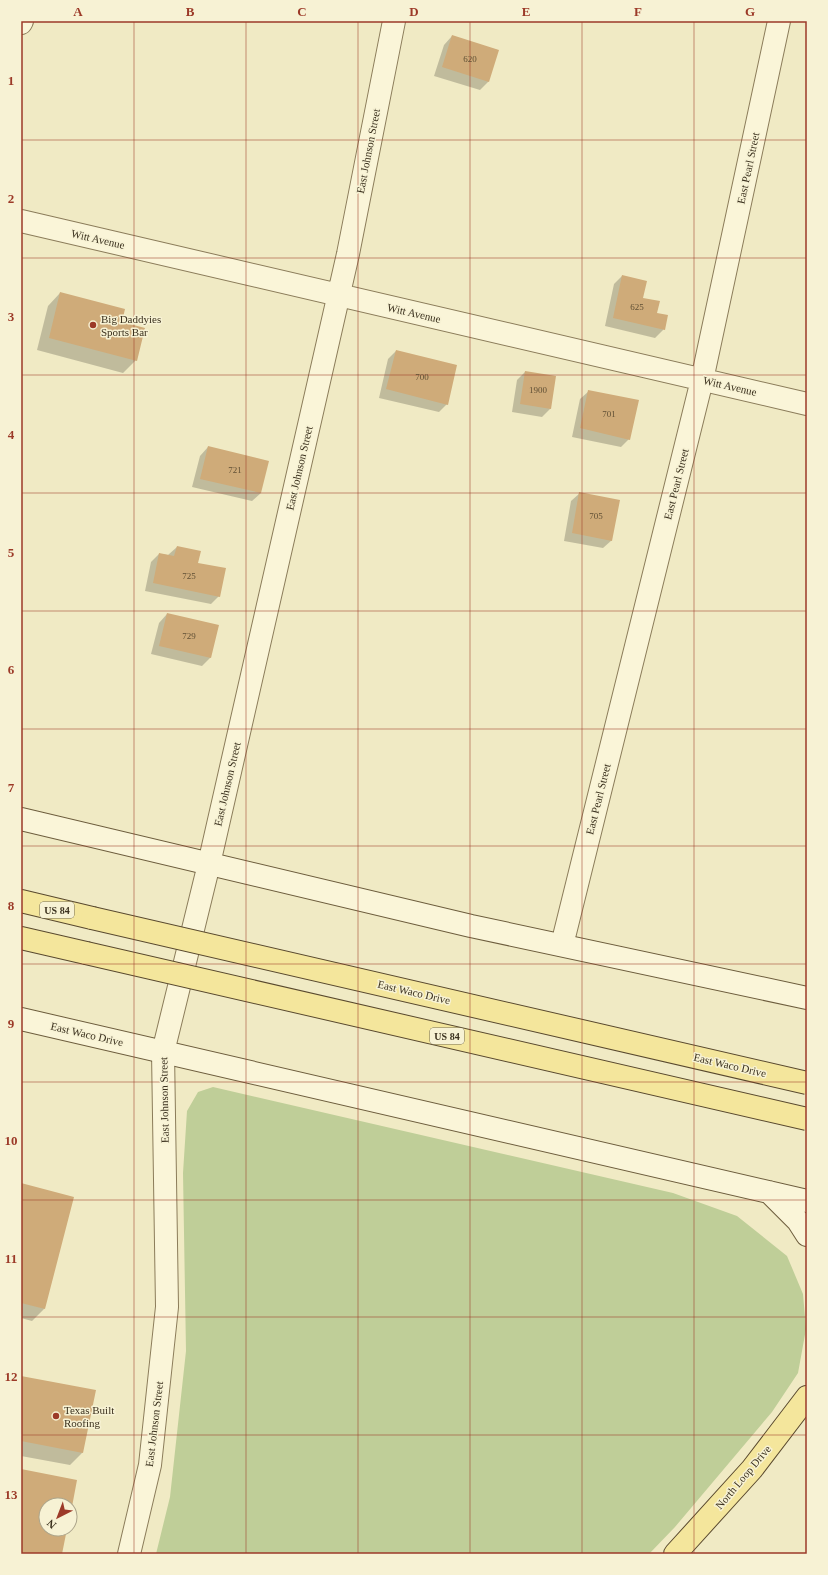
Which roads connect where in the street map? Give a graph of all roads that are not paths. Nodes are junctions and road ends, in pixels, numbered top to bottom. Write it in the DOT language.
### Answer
graph roads {
  1 [pos="394,21"];
  2 [pos="779,21"];
  3 [pos="21,221"];
  4 [pos="338,295"];
  5 [pos="702,380"];
  6 [pos="807,404"];
  7 [pos="21,819"];
  8 [pos="209,864"];
  9 [pos="21,901"];
  10 [pos="21,938"];
  11 [pos="562,945"];
  12 [pos="807,998"];
  13 [pos="21,1019"];
  14 [pos="163,1052"];
  15 [pos="807,1083"];
  16 [pos="807,1119"];
  17 [pos="769,1192"];
  18 [pos="807,1201"];
  19 [pos="807,1235"];
  20 [pos="807,1397"];
  21 [pos="130,1554"];
  22 [pos="675,1554"];
  1 -- 4 [label="street, East Johnson Street"];
  2 -- 5 [label="street, East Pearl Street"];
  3 -- 4 [label="street, Witt Avenue"];
  4 -- 5 [label="street, Witt Avenue"];
  4 -- 8 [label="street, East Johnson Street"];
  5 -- 6 [label="street, Witt Avenue"];
  5 -- 11 [label="street, East Pearl Street"];
  7 -- 8 [label="street"];
  8 -- 11 [label="street"];
  8 -- 14 [label="street, East Johnson Street"];
  9 -- 15 [label="main road, East Waco Drive / US 84, bridge"];
  10 -- 16 [label="main road, US 84, bridge"];
  11 -- 12 [label="street"];
  13 -- 14 [label="street, East Waco Drive"];
  14 -- 17 [label="street, East Waco Drive"];
  14 -- 21 [label="street, East Johnson Street"];
  17 -- 18 [label="street, East Waco Drive"];
  17 -- 19 [label="street"];
  20 -- 22 [label="main road, North Loop Drive"];
}
